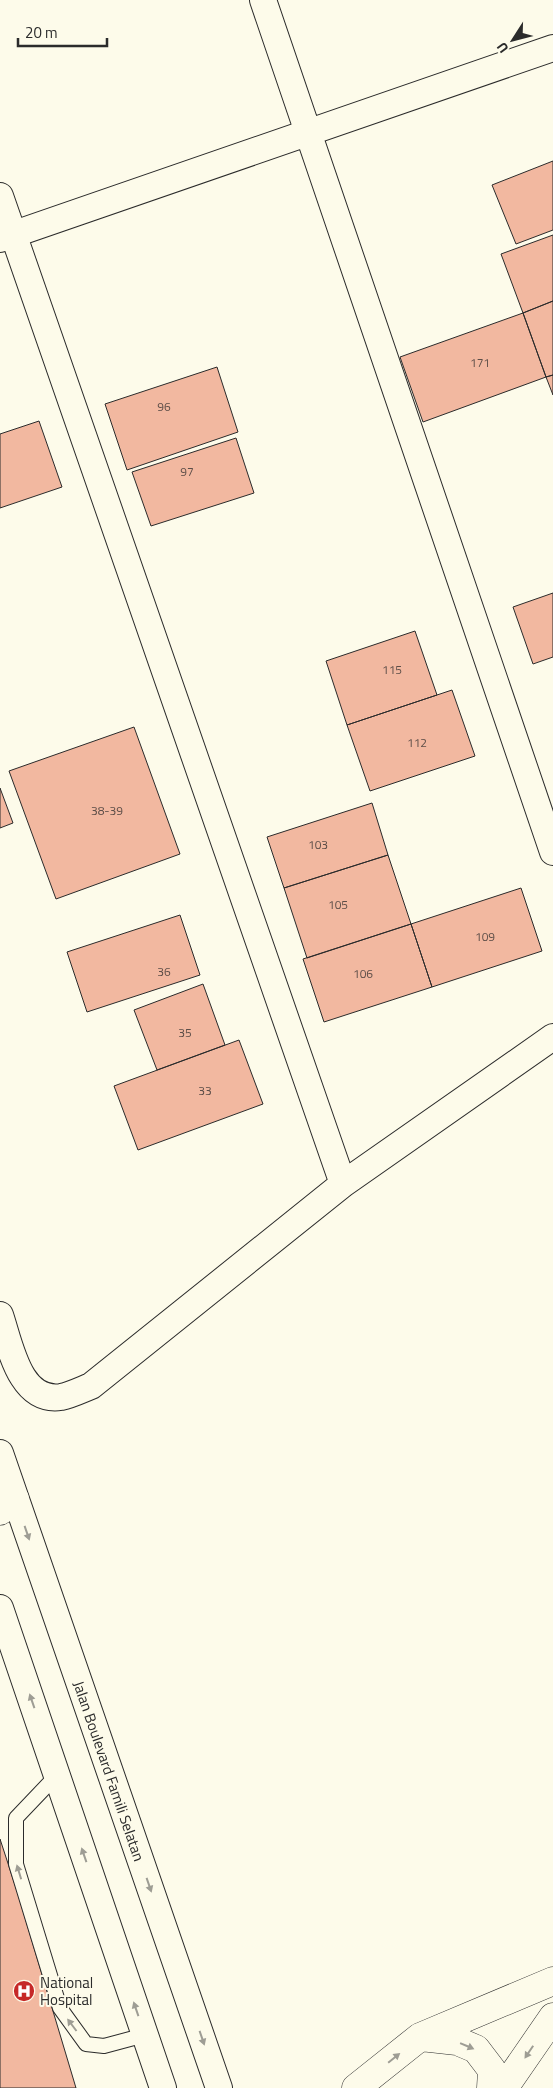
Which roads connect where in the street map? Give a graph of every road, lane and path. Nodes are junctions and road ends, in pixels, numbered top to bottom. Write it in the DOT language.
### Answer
graph roads {
  1 [pos="263,0"];
  2 [pos="553,48"];
  3 [pos="308,133"];
  4 [pos="0,196"];
  5 [pos="7,236"];
  6 [pos="553,852"];
  7 [pos="553,1037"];
  8 [pos="343,1184"];
  9 [pos="0,1315"];
  10 [pos="0,1454"];
  11 [pos="8,1505"];
  12 [pos="0,1608"];
  13 [pos="57,1775"];
  14 [pos="553,1982"];
  15 [pos="553,2017"];
  16 [pos="145,2035"];
  17 [pos="420,2037"];
  18 [pos="163,2088"];
  19 [pos="219,2088"];
  20 [pos="356,2088"];
  21 [pos="490,2088"];
  22 [pos="504,2088"];
  1 -- 3 [label="street"];
  2 -- 3 [label="street"];
  3 -- 5 [label="street"];
  3 -- 6 [label="street"];
  4 -- 5 [label="street"];
  5 -- 8 [label="street"];
  7 -- 8 [label="street"];
  8 -- 9 [label="street"];
  10 -- 11 [label="street, Jalan Boulevard Famili Selatan"];
  11 -- 19 [label="street, Jalan Boulevard Famili Selatan, one-way"];
  13 -- 12 [label="street, one-way"];
  16 -- 13 [label="street, one-way"];
  16 -- 13 [label="lane, one-way"];
  14 -- 17 [label="main road"];
  15 -- 22 [label="main road, one-way"];
  16 -- 18 [label="street"];
  20 -- 17 [label="main road, one-way"];
  17 -- 21 [label="main road, one-way"];
}
